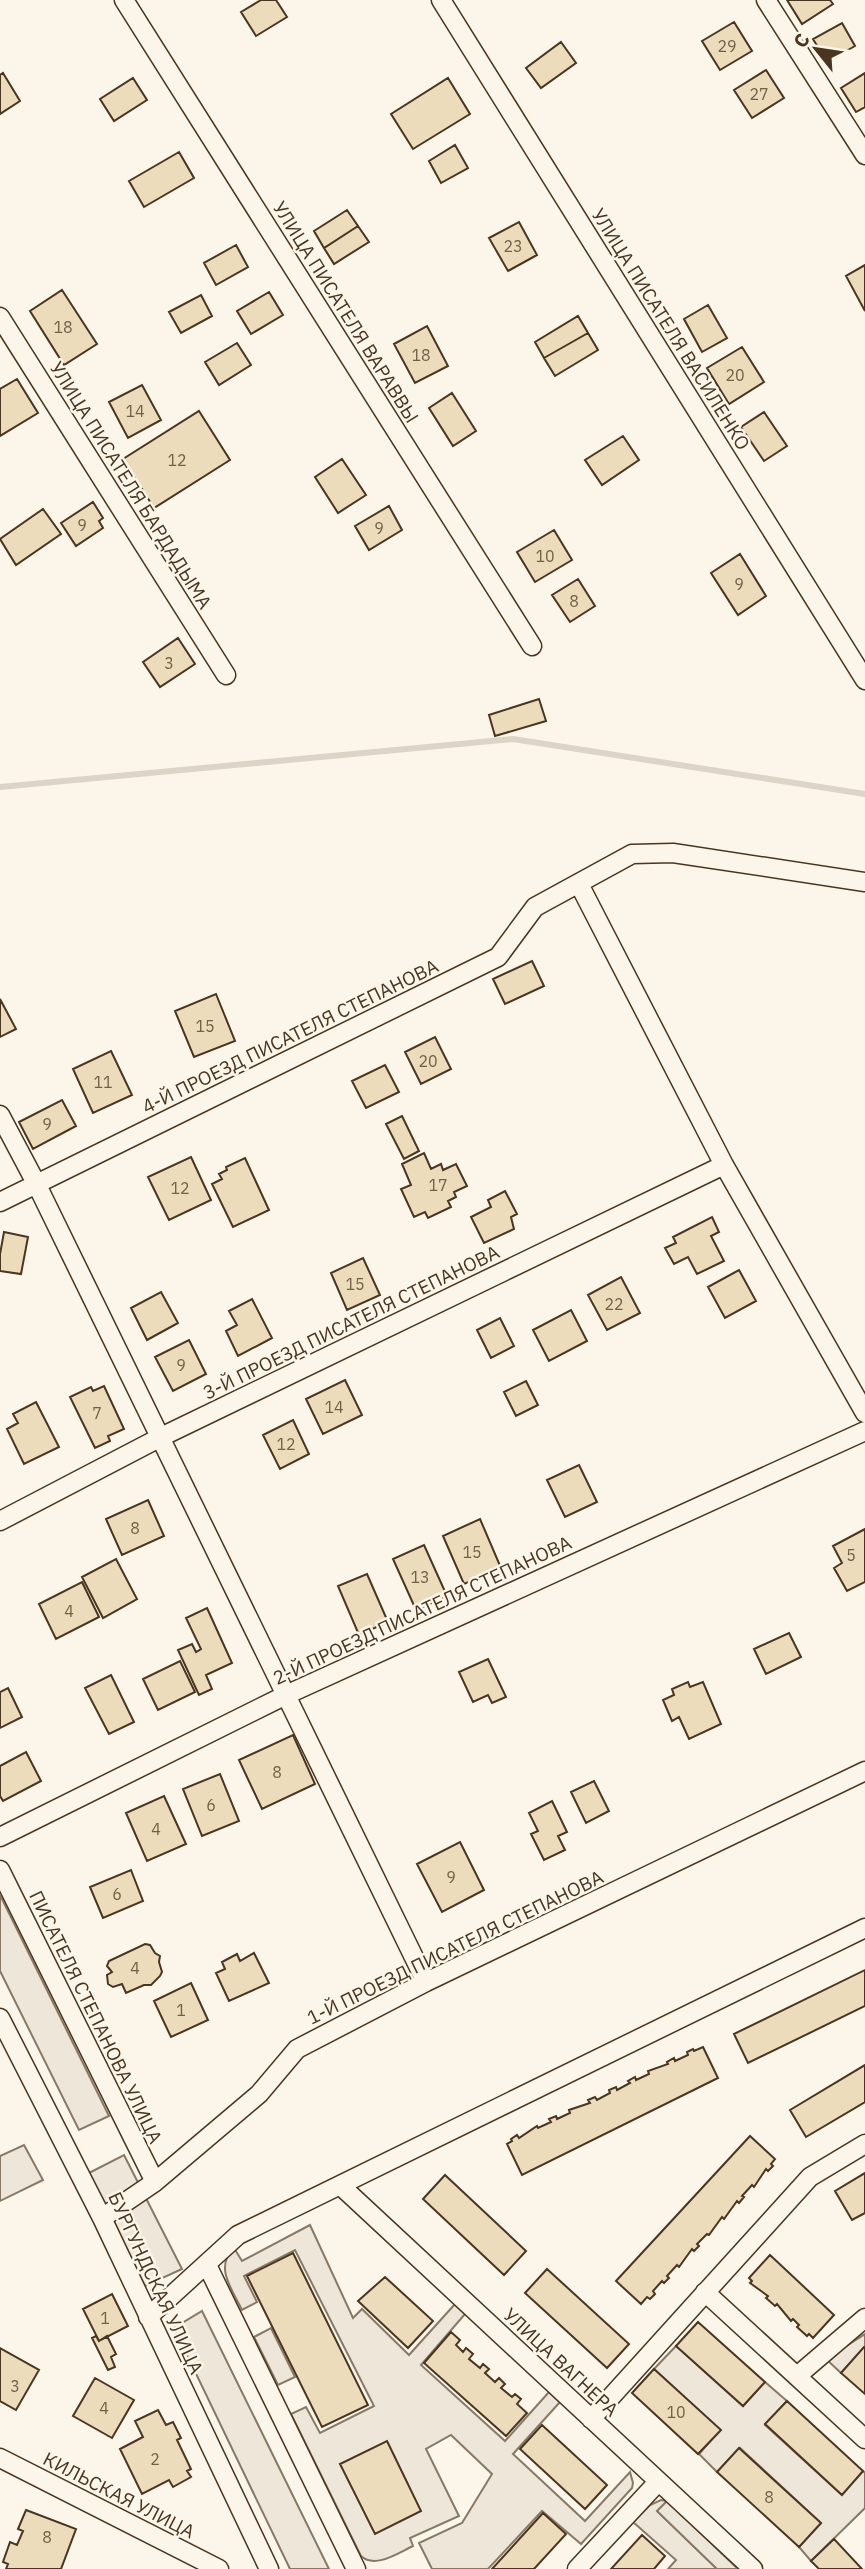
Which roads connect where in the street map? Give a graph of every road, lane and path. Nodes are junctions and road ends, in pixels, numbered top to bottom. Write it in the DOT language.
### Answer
graph roads {
  1 [pos="124,0"];
  2 [pos="441,0"];
  3 [pos="766,0"];
  4 [pos="865,155"];
  5 [pos="0,317"];
  6 [pos="532,646"];
  7 [pos="226,675"];
  8 [pos="865,680"];
  9 [pos="865,882"];
  10 [pos="579,884"];
  11 [pos="0,1115"];
  12 [pos="724,1165"];
  13 [pos="36,1183"];
  14 [pos="0,1202"];
  15 [pos="865,1413"];
  16 [pos="865,1431"];
  17 [pos="161,1437"];
  18 [pos="0,1521"];
  19 [pos="286,1695"];
  20 [pos="865,1771"];
  21 [pos="0,1838"];
  22 [pos="0,1870"];
  23 [pos="865,1928"];
  24 [pos="426,1982"];
  25 [pos="0,2018"];
  26 [pos="865,2144"];
  27 [pos="155,2182"];
  28 [pos="341,2186"];
  29 [pos="102,2218"];
  30 [pos="207,2265"];
  31 [pos="705,2292"];
  32 [pos="148,2317"];
  33 [pos="865,2318"];
  34 [pos="797,2376"];
  35 [pos="591,2419"];
  36 [pos="865,2439"];
  37 [pos="0,2458"];
  38 [pos="658,2482"];
  39 [pos="219,2569"];
  40 [pos="269,2569"];
  41 [pos="356,2569"];
  42 [pos="577,2569"];
  43 [pos="753,2569"];
  1 -- 6 [label="street, УЛИЦА ПИСАТЕЛЯ ВАРАВВЫ"];
  2 -- 8 [label="street, УЛИЦА ПИСАТЕЛЯ ВАСИЛЕНКО"];
  3 -- 4 [label="street"];
  5 -- 7 [label="street, УЛИЦА ПИСАТЕЛЯ БАРДАДЫМА"];
  9 -- 10 [label="street"];
  10 -- 12 [label="street"];
  10 -- 13 [label="street, 4-Й ПРОЕЗД ПИСАТЕЛЯ СТЕПАНОВА"];
  11 -- 13 [label="street"];
  12 -- 15 [label="street"];
  12 -- 17 [label="street, 3-Й ПРОЕЗД ПИСАТЕЛЯ СТЕПАНОВА"];
  13 -- 14 [label="street, 4-Й ПРОЕЗД ПИСАТЕЛЯ СТЕПАНОВА"];
  13 -- 17 [label="street"];
  16 -- 19 [label="street, 2-Й ПРОЕЗД ПИСАТЕЛЯ СТЕПАНОВА"];
  17 -- 18 [label="street, 3-Й ПРОЕЗД ПИСАТЕЛЯ СТЕПАНОВА"];
  17 -- 19 [label="street"];
  19 -- 21 [label="street, 2-Й ПРОЕЗД ПИСАТЕЛЯ СТЕПАНОВА"];
  19 -- 24 [label="street"];
  20 -- 24 [label="street, 1-Й ПРОЕЗД ПИСАТЕЛЯ СТЕПАНОВА"];
  22 -- 27 [label="street, ПИСАТЕЛЯ СТЕПАНОВА УЛИЦА"];
  23 -- 28 [label="street"];
  24 -- 27 [label="street, 1-Й ПРОЕЗД ПИСАТЕЛЯ СТЕПАНОВА"];
  25 -- 29 [label="street, БУРГУНДСКАЯ УЛИЦА"];
  26 -- 31 [label="street"];
  27 -- 29 [label="street, 1-Й ПРОЕЗД ПИСАТЕЛЯ СТЕПАНОВА"];
  28 -- 30 [label="street"];
  28 -- 35 [label="street, УЛИЦА ВАГНЕРА"];
  29 -- 32 [label="street, БУРГУНДСКАЯ УЛИЦА"];
  30 -- 32 [label="street"];
  30 -- 41 [label="street"];
  31 -- 34 [label="street"];
  31 -- 35 [label="street"];
  32 -- 40 [label="street, БУРГУНДСКАЯ УЛИЦА"];
  33 -- 34 [label="street"];
  34 -- 36 [label="street"];
  35 -- 38 [label="street, УЛИЦА ВАГНЕРА"];
  37 -- 39 [label="street, КИЛЬСКАЯ УЛИЦА"];
  38 -- 42 [label="street"];
  38 -- 43 [label="street, УЛИЦА ВАГНЕРА"];
}
